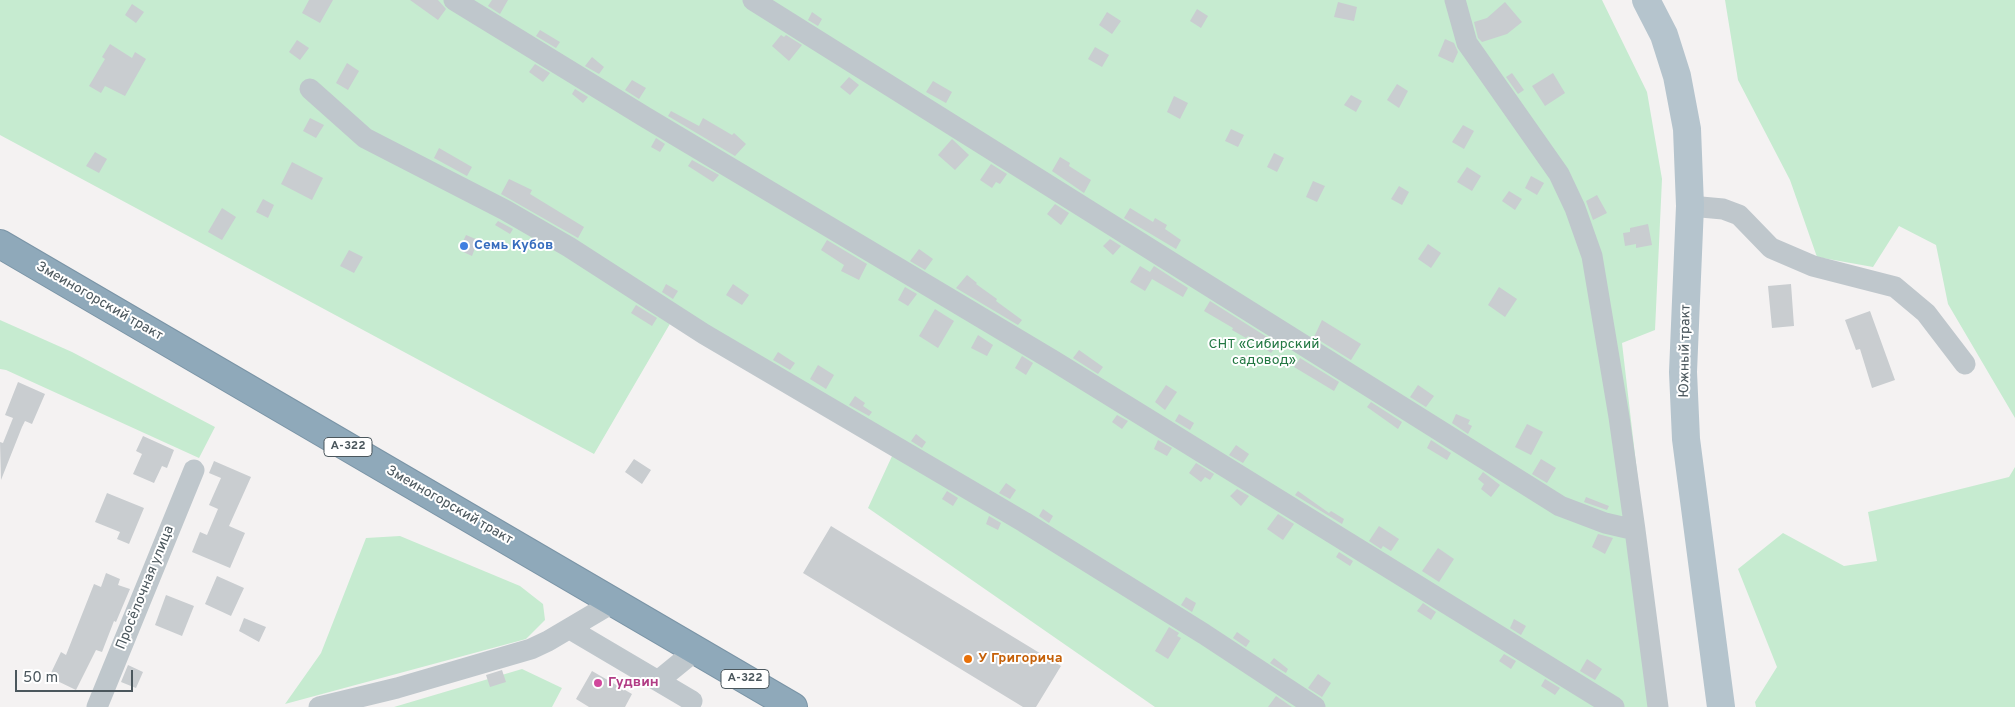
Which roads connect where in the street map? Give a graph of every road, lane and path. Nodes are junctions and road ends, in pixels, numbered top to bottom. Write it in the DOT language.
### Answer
graph roads {
  1 [pos="454,0"];
  2 [pos="753,0"];
  3 [pos="1454,0"];
  4 [pos="1646,0"];
  5 [pos="310,89"];
  6 [pos="1690,206"];
  7 [pos="0,244"];
  8 [pos="1965,364"];
  9 [pos="194,470"];
  10 [pos="1635,530"];
  11 [pos="614,602"];
  12 [pos="570,628"];
  13 [pos="696,650"];
  14 [pos="658,682"];
  15 [pos="692,701"];
  16 [pos="97,707"];
  17 [pos="319,707"];
  18 [pos="793,707"];
  19 [pos="1315,707"];
  20 [pos="1614,707"];
  21 [pos="1658,707"];
  22 [pos="1721,707"];
  1 -- 20 [label="street"];
  2 -- 10 [label="street"];
  3 -- 10 [label="street"];
  4 -- 6 [label="main road, Южный тракт"];
  5 -- 19 [label="street"];
  6 -- 8 [label="street"];
  6 -- 22 [label="main road, Южный тракт"];
  7 -- 11 [label="highway, Змеиногорский тракт / А-322"];
  9 -- 16 [label="street, Просёлочная улица"];
  10 -- 21 [label="street"];
  11 -- 12 [label="street"];
  11 -- 13 [label="highway, Змеиногорский тракт / А-322"];
  12 -- 14 [label="street"];
  12 -- 17 [label="street"];
  13 -- 14 [label="street"];
  13 -- 18 [label="highway, Змеиногорский тракт / А-322"];
  14 -- 15 [label="street"];
}
